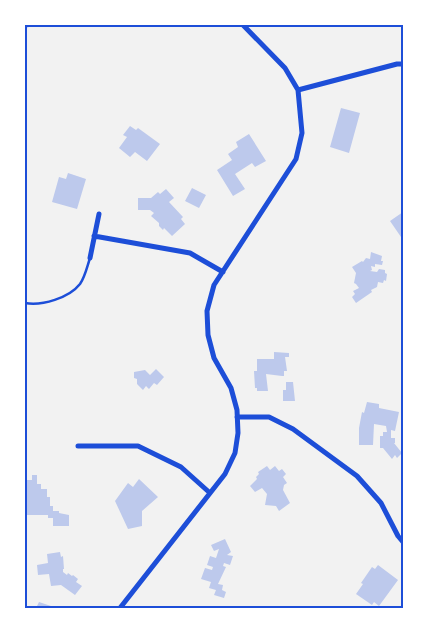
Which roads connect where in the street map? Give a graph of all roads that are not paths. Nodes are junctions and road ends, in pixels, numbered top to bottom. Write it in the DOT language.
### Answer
graph roads {
  1 [pos="243,25"];
  2 [pos="403,64"];
  3 [pos="298,90"];
  4 [pos="99,214"];
  5 [pos="94,236"];
  6 [pos="90,258"];
  7 [pos="223,272"];
  8 [pos="25,303"];
  9 [pos="238,417"];
  10 [pos="78,446"];
  11 [pos="210,493"];
  12 [pos="403,542"];
  13 [pos="120,608"];
  1 -- 3 [label="street"];
  2 -- 3 [label="street"];
  3 -- 7 [label="street"];
  4 -- 5 [label="street"];
  5 -- 6 [label="street"];
  5 -- 7 [label="street"];
  6 -- 8 [label="lane"];
  7 -- 9 [label="street"];
  9 -- 11 [label="street"];
  9 -- 12 [label="street"];
  10 -- 11 [label="street"];
  11 -- 13 [label="street"];
}
